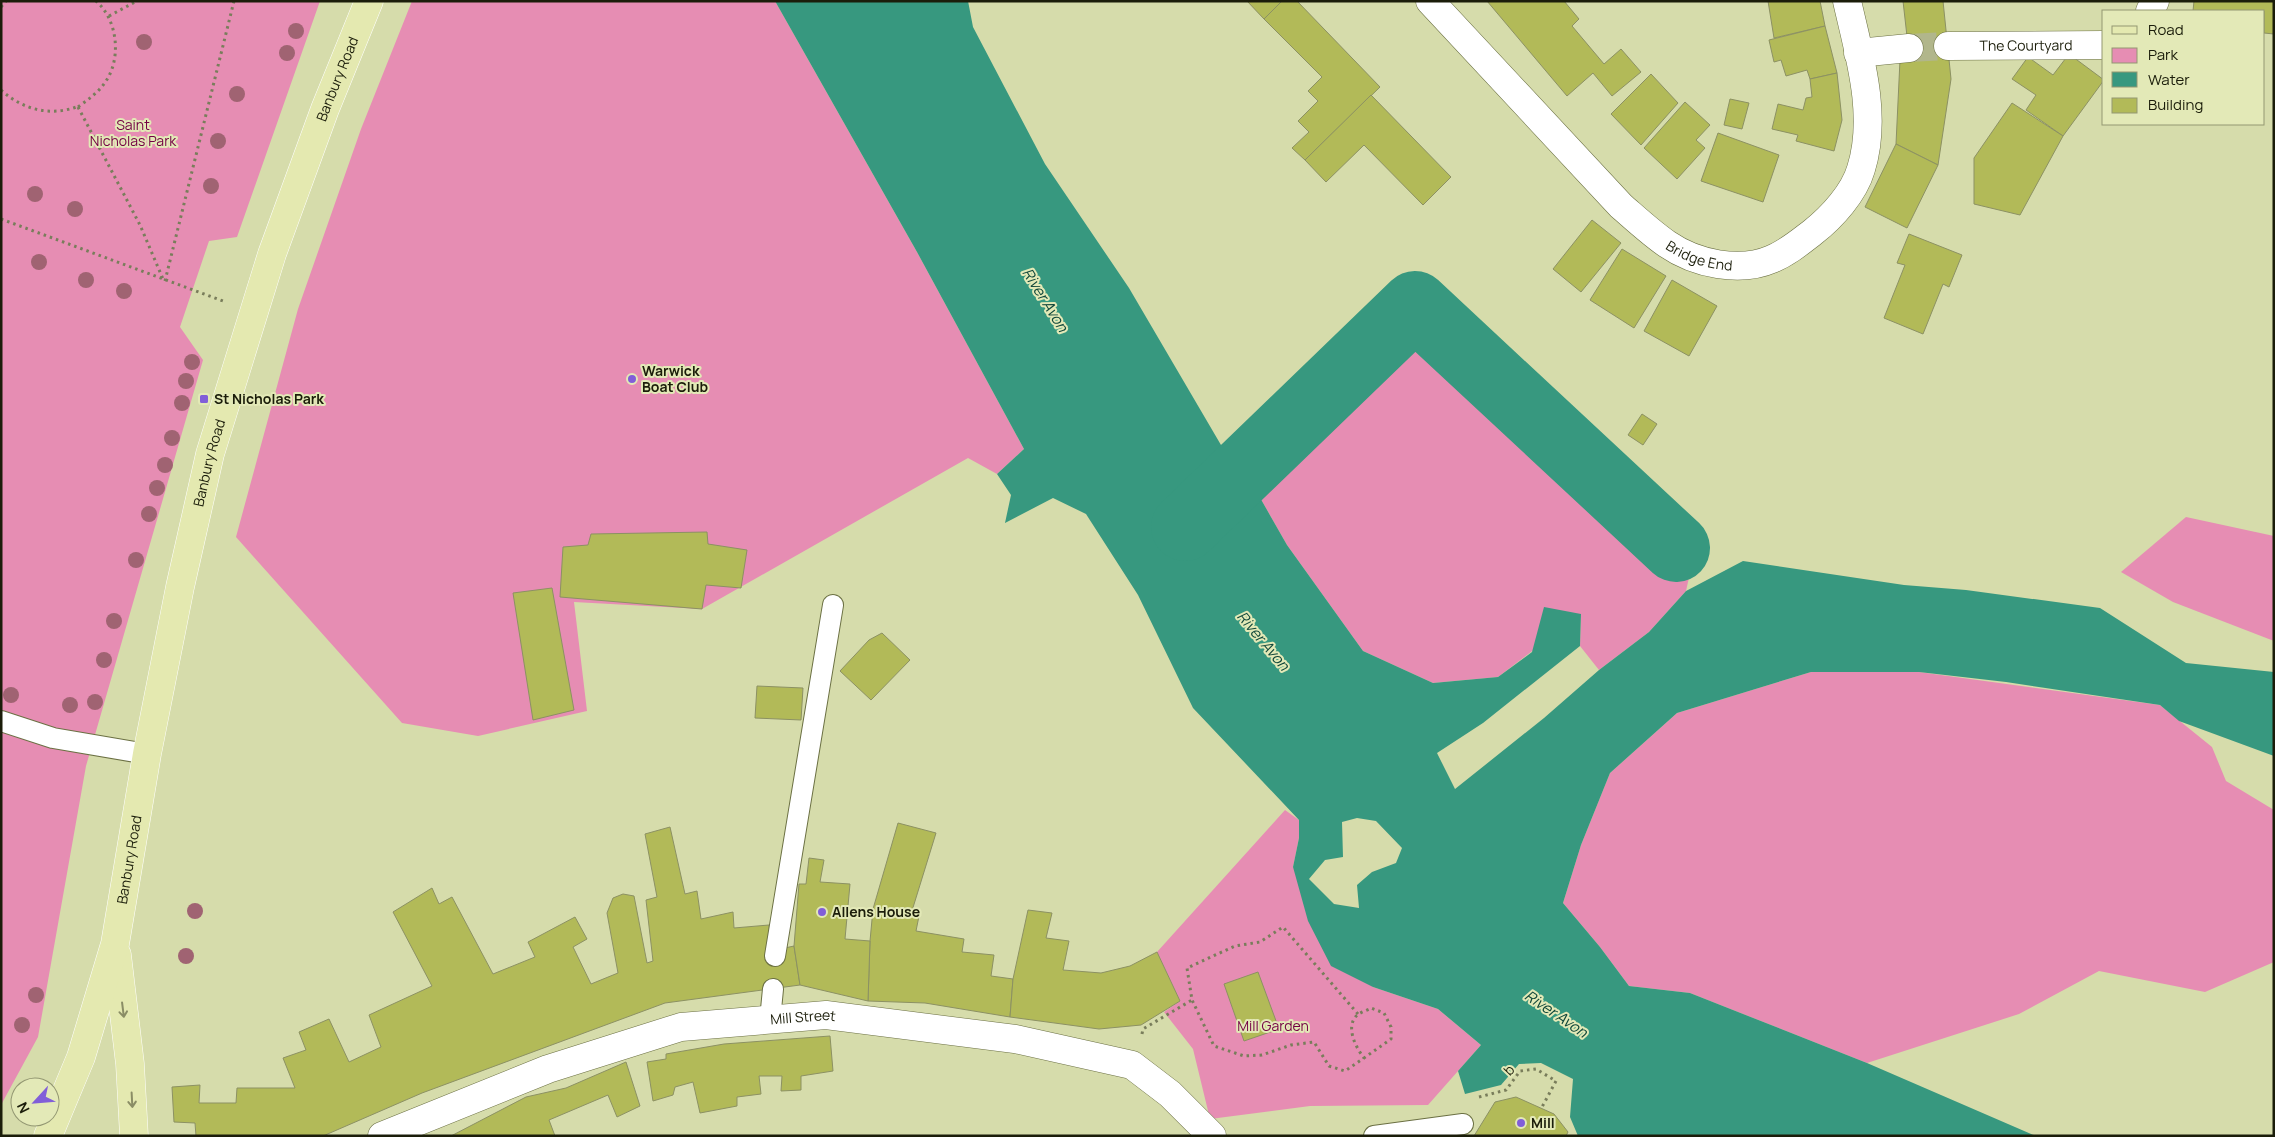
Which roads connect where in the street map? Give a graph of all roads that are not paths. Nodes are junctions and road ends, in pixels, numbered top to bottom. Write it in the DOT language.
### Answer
graph roads {
  1 [pos="369,1"];
  2 [pos="1430,1"];
  3 [pos="1847,1"];
  4 [pos="2102,45"];
  5 [pos="1948,46"];
  6 [pos="1909,48"];
  7 [pos="1858,52"];
  8 [pos="833,605"];
  9 [pos="1,721"];
  10 [pos="148,754"];
  11 [pos="115,944"];
  12 [pos="775,956"];
  13 [pos="773,989"];
  14 [pos="770,1020"];
  15 [pos="1463,1124"];
  16 [pos="48,1136"];
  17 [pos="134,1136"];
  18 [pos="382,1136"];
  19 [pos="1212,1136"];
  20 [pos="1374,1136"];
  1 -- 10 [label="main road, Banbury Road"];
  2 -- 7 [label="street, Bridge End"];
  3 -- 7 [label="street, Bridge End"];
  4 -- 5 [label="street, The Courtyard"];
  6 -- 7 [label="street"];
  8 -- 12 [label="lane"];
  9 -- 10 [label="lane"];
  10 -- 11 [label="main road, Banbury Road"];
  11 -- 16 [label="main road, Banbury Road"];
  11 -- 17 [label="main road, Banbury Road, one-way"];
  13 -- 14 [label="lane"];
  14 -- 18 [label="street, Mill Street"];
  14 -- 19 [label="street, Mill Street"];
  15 -- 20 [label="lane"];
}
